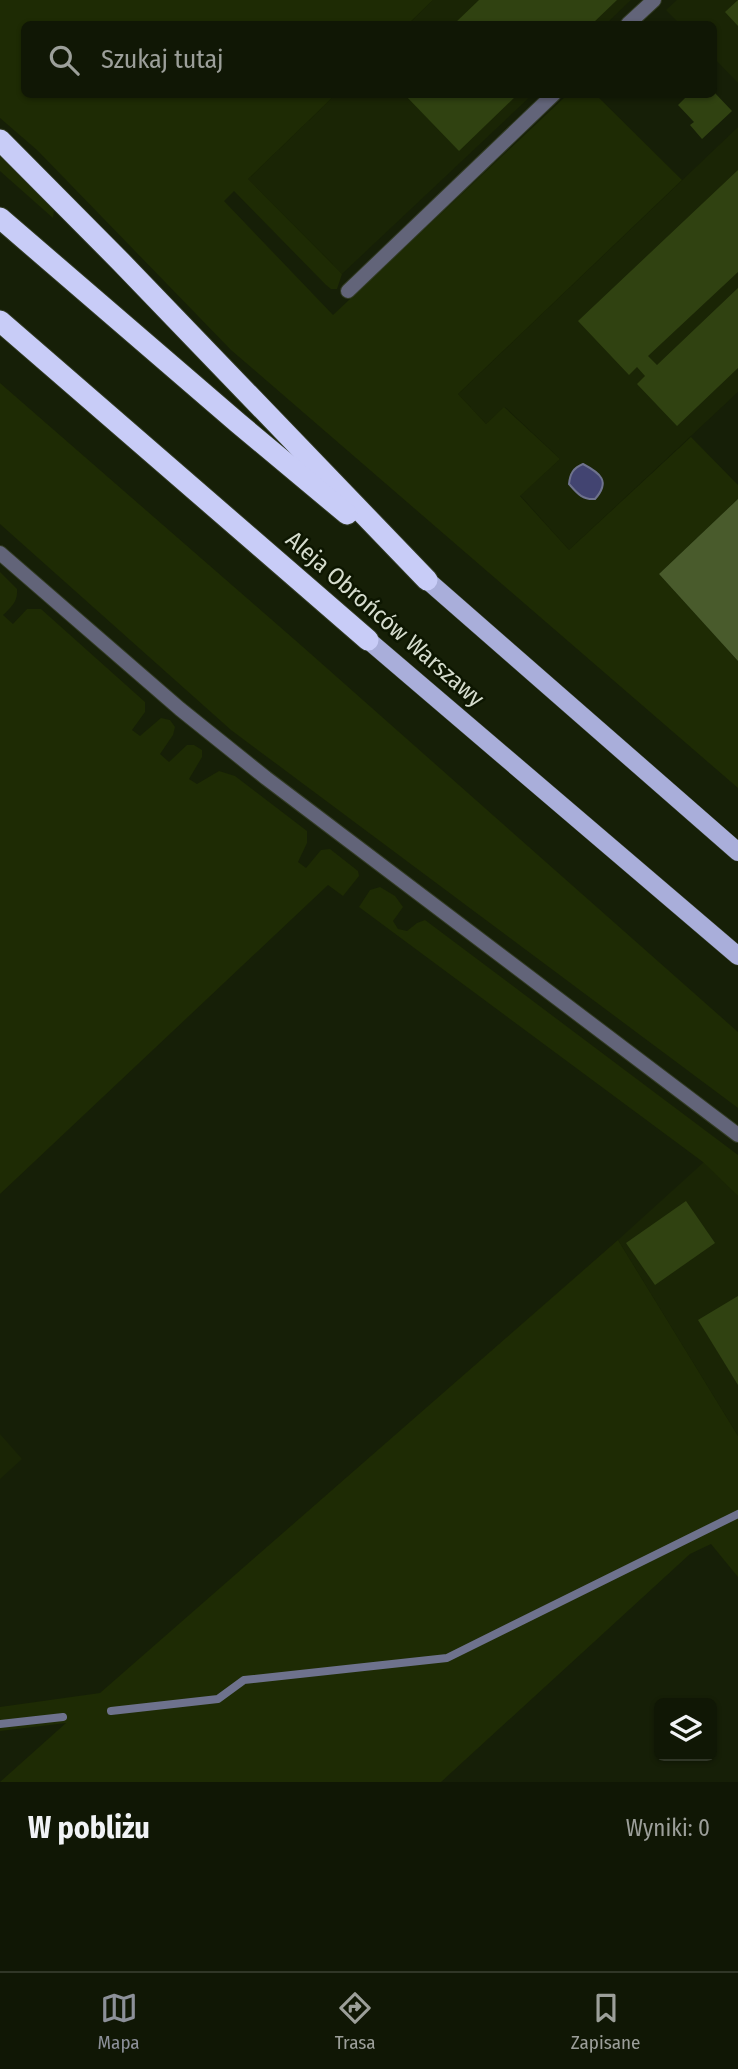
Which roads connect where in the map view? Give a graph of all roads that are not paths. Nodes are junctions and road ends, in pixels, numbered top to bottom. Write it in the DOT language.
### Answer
graph roads {
  1 [pos="654,0"];
  2 [pos="631,21"];
  3 [pos="550,98"];
  4 [pos="0,140"];
  5 [pos="0,218"];
  6 [pos="348,291"];
  7 [pos="0,321"];
  8 [pos="0,553"];
  9 [pos="427,580"];
  10 [pos="368,640"];
  11 [pos="738,852"];
  12 [pos="738,956"];
  13 [pos="738,1135"];
  1 -- 2 [label="street"];
  3 -- 6 [label="street"];
  4 -- 9 [label="highway"];
  5 -- 9 [label="highway"];
  7 -- 10 [label="highway, Aleja Obrońców Warszawy"];
  8 -- 13 [label="street"];
  9 -- 11 [label="main road"];
  10 -- 12 [label="main road, Aleja Obrońców Warszawy"];
}
